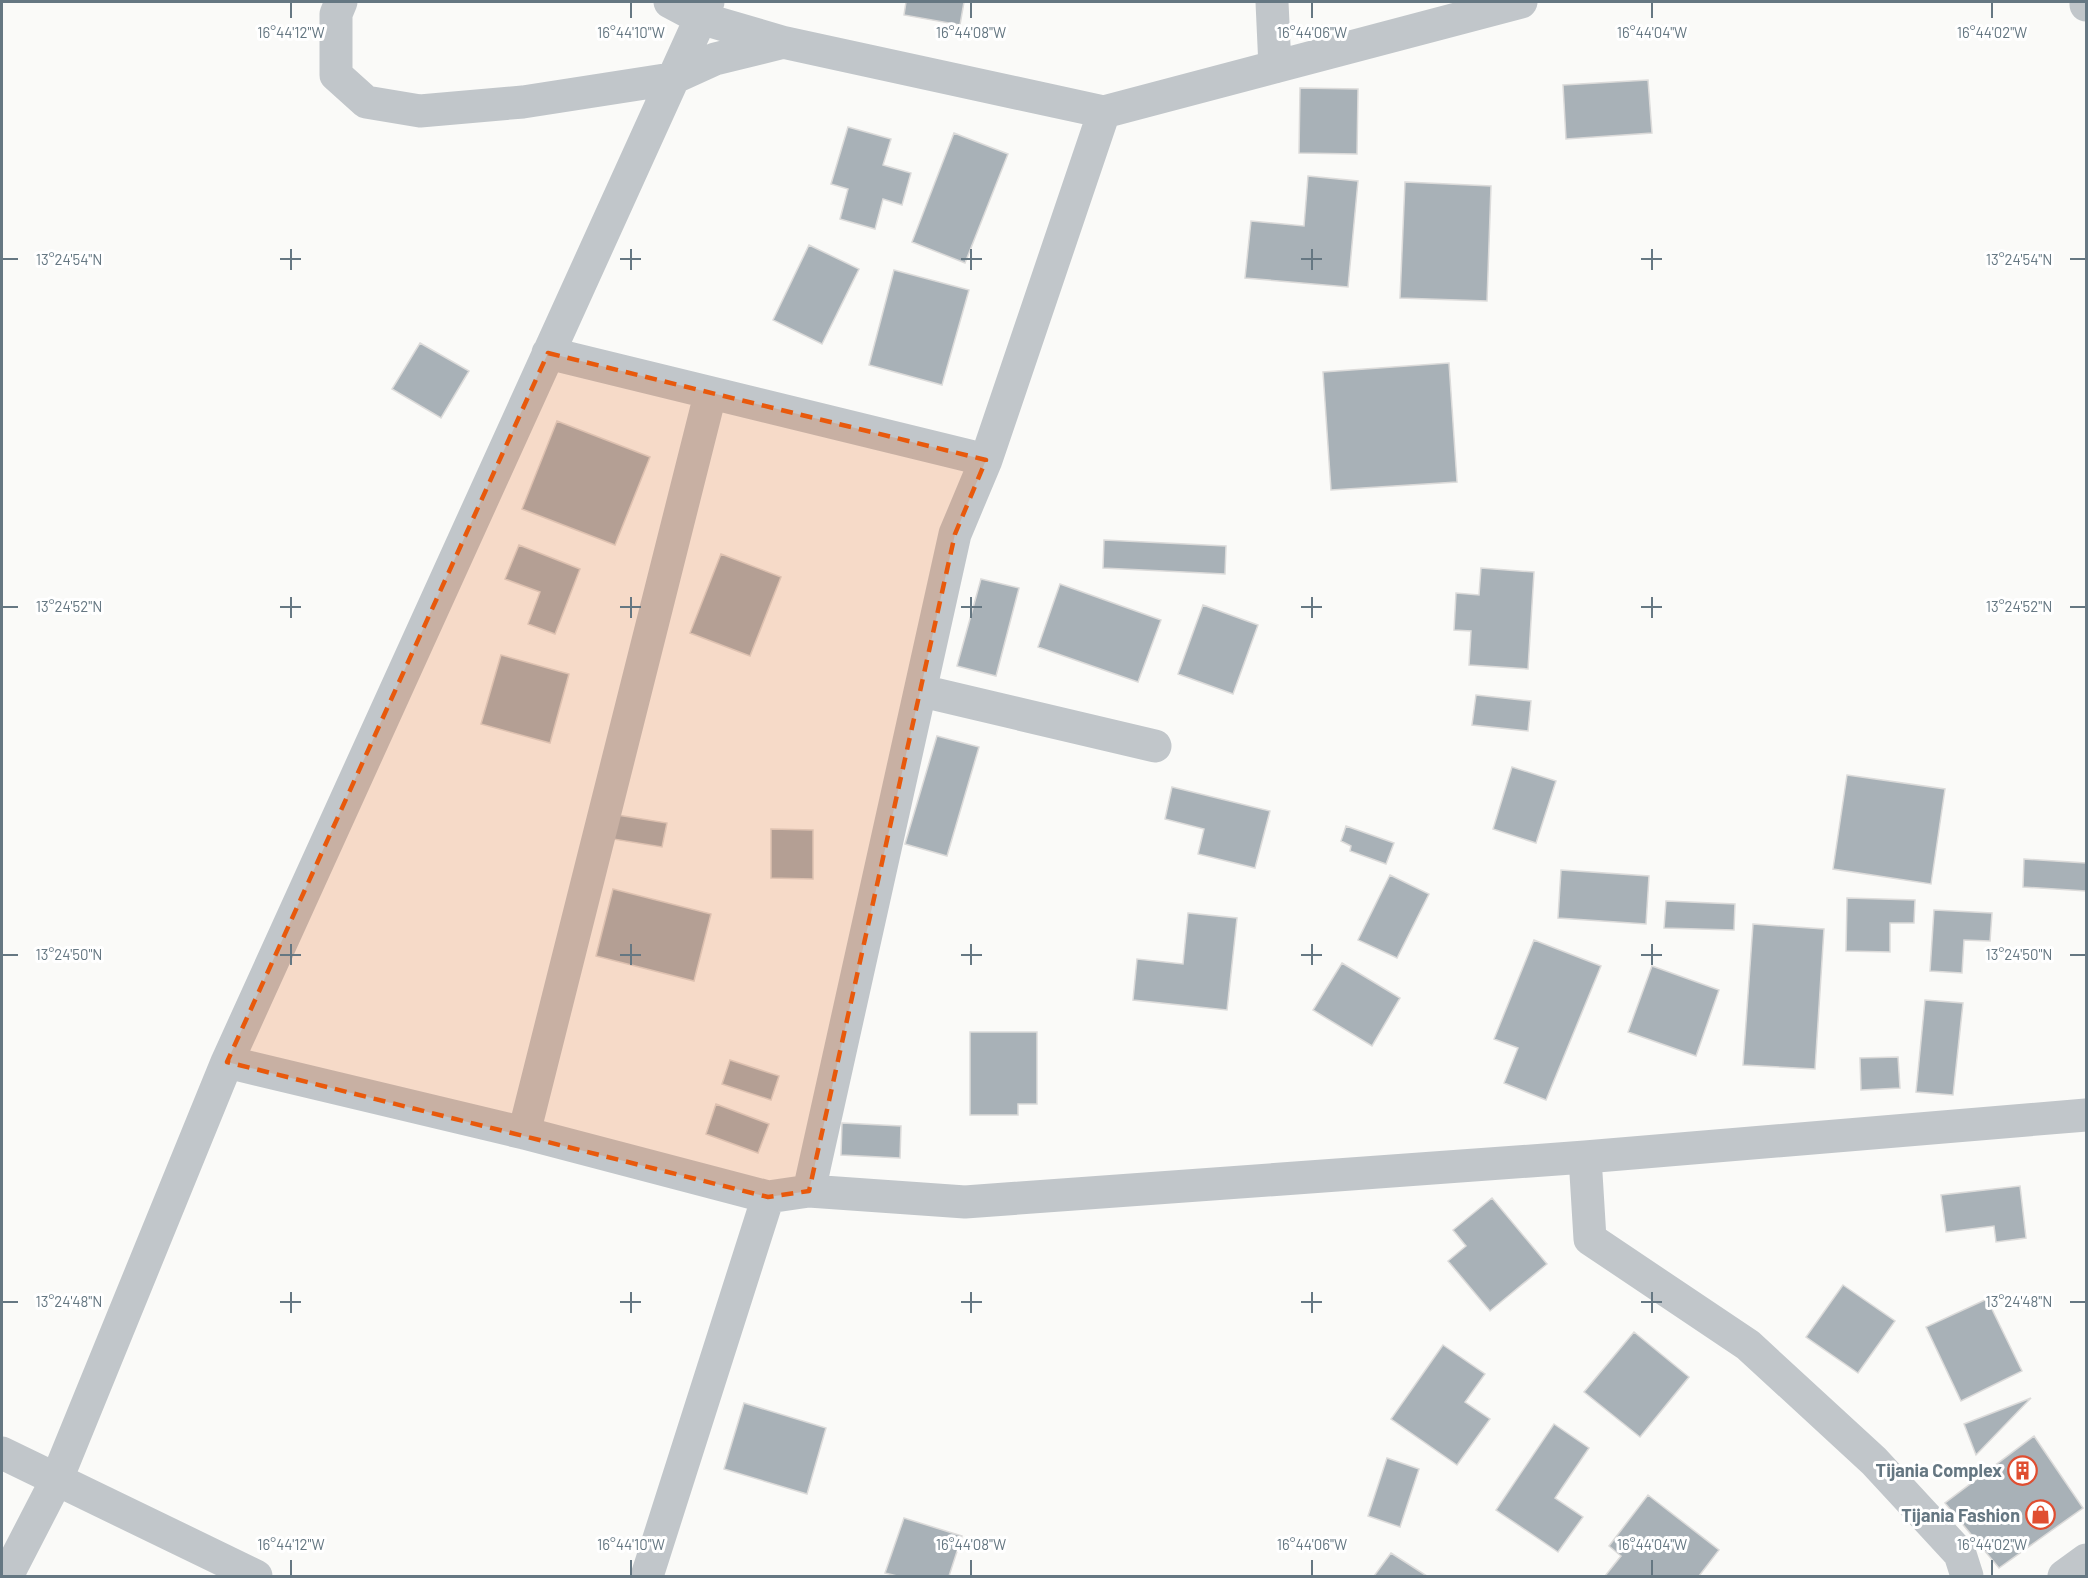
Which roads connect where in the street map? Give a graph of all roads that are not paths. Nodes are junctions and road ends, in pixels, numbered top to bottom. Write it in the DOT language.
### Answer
graph roads {
  1 [pos="341,2"];
  2 [pos="670,2"];
  3 [pos="1272,2"];
  4 [pos="1521,2"];
  5 [pos="704,10"];
  6 [pos="782,42"];
  7 [pos="1275,67"];
  8 [pos="671,79"];
  9 [pos="1104,112"];
  10 [pos="548,353"];
  11 [pos="710,395"];
  12 [pos="986,460"];
  13 [pos="922,691"];
  14 [pos="1155,746"];
  15 [pos="227,1062"];
  16 [pos="2086,1115"];
  17 [pos="524,1133"];
  18 [pos="1585,1157"];
  19 [pos="809,1191"];
  20 [pos="768,1197"];
  21 [pos="2,1453"];
  22 [pos="56,1481"];
  23 [pos="2086,1560"];
  24 [pos="7,1576"];
  25 [pos="256,1576"];
  26 [pos="646,1576"];
  27 [pos="1967,1576"];
  28 [pos="2064,1576"];
  1 -- 8 [label="street"];
  2 -- 5 [label="street"];
  3 -- 7 [label="street"];
  4 -- 7 [label="street"];
  5 -- 6 [label="street"];
  5 -- 8 [label="street"];
  6 -- 8 [label="street"];
  6 -- 9 [label="street"];
  7 -- 9 [label="street"];
  8 -- 10 [label="street"];
  9 -- 12 [label="street"];
  10 -- 11 [label="street"];
  10 -- 15 [label="street"];
  11 -- 12 [label="street"];
  11 -- 17 [label="street"];
  12 -- 13 [label="street"];
  13 -- 14 [label="street"];
  13 -- 19 [label="street"];
  15 -- 17 [label="street"];
  15 -- 22 [label="street"];
  16 -- 18 [label="street"];
  17 -- 20 [label="street"];
  18 -- 19 [label="street"];
  18 -- 27 [label="street"];
  19 -- 20 [label="street"];
  20 -- 26 [label="street"];
  21 -- 22 [label="street"];
  22 -- 24 [label="street"];
  22 -- 25 [label="street"];
  23 -- 28 [label="street"];
}
